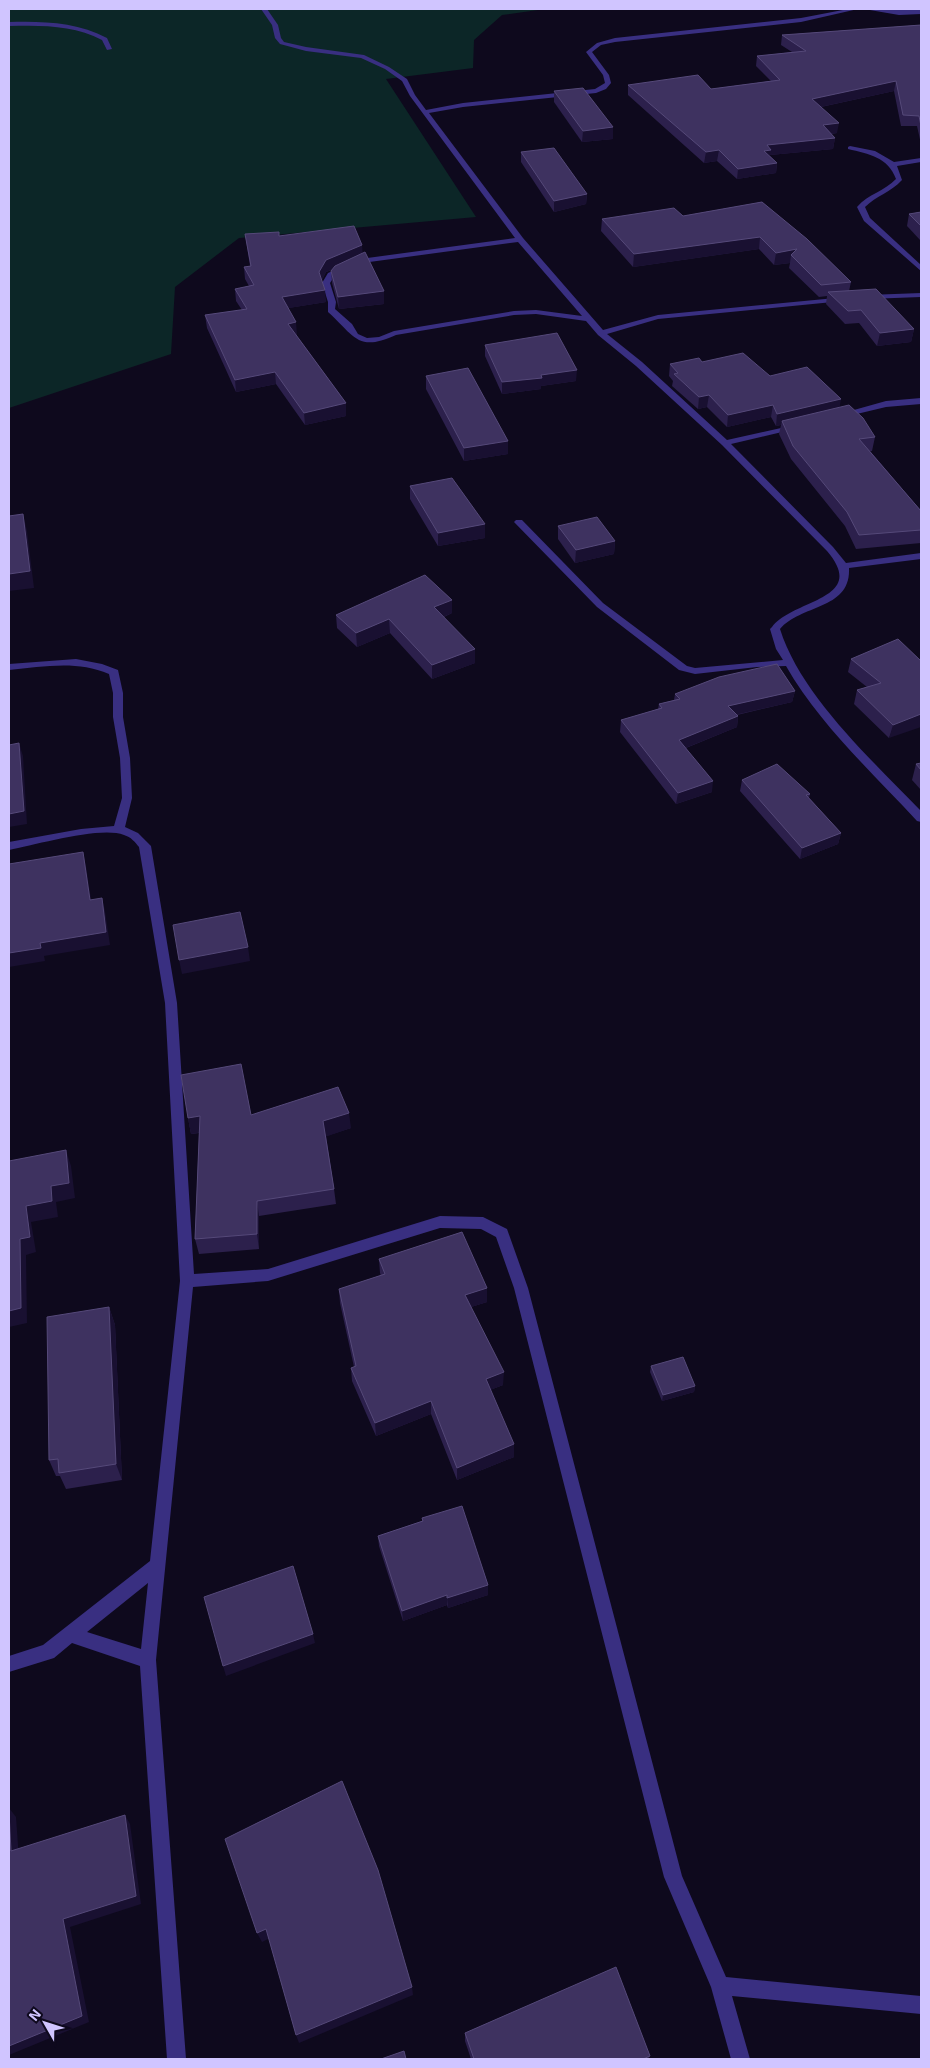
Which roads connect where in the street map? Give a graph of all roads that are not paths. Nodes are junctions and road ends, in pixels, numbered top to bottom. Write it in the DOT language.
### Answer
graph roads {
  1 [pos="264,9"];
  2 [pos="855,9"];
  3 [pos="867,9"];
  4 [pos="921,12"];
  5 [pos="9,24"];
  6 [pos="109,48"];
  7 [pos="425,112"];
  8 [pos="850,148"];
  9 [pos="921,160"];
  10 [pos="891,164"];
  11 [pos="520,240"];
  12 [pos="921,269"];
  13 [pos="921,295"];
  14 [pos="589,319"];
  15 [pos="601,332"];
  16 [pos="921,401"];
  17 [pos="829,418"];
  18 [pos="801,425"];
  19 [pos="725,443"];
  20 [pos="519,522"];
  21 [pos="921,556"];
  22 [pos="844,566"];
  23 [pos="788,663"];
  24 [pos="9,667"];
  25 [pos="921,818"];
  26 [pos="120,830"];
  27 [pos="9,846"];
  28 [pos="187,1281"];
  29 [pos="158,1565"];
  30 [pos="72,1635"];
  31 [pos="148,1660"];
  32 [pos="9,1664"];
  33 [pos="720,1986"];
  34 [pos="921,2005"];
  35 [pos="176,2059"];
  36 [pos="740,2059"];
  1 -- 7 [label="street"];
  2 -- 7 [label="street"];
  3 -- 4 [label="street"];
  5 -- 6 [label="street"];
  7 -- 11 [label="street"];
  8 -- 10 [label="street"];
  9 -- 10 [label="street"];
  10 -- 12 [label="street"];
  11 -- 14 [label="street"];
  11 -- 14 [label="street"];
  13 -- 15 [label="street"];
  14 -- 15 [label="street"];
  15 -- 19 [label="street"];
  16 -- 17 [label="street"];
  18 -- 19 [label="street"];
  19 -- 22 [label="street"];
  20 -- 23 [label="street"];
  21 -- 22 [label="street"];
  22 -- 23 [label="street"];
  23 -- 25 [label="street"];
  24 -- 26 [label="street"];
  26 -- 27 [label="street"];
  26 -- 28 [label="street"];
  28 -- 29 [label="street"];
  28 -- 33 [label="street"];
  29 -- 30 [label="street"];
  29 -- 31 [label="street"];
  30 -- 31 [label="street"];
  30 -- 32 [label="street"];
  31 -- 35 [label="street"];
  33 -- 34 [label="street"];
  33 -- 36 [label="street"];
}
